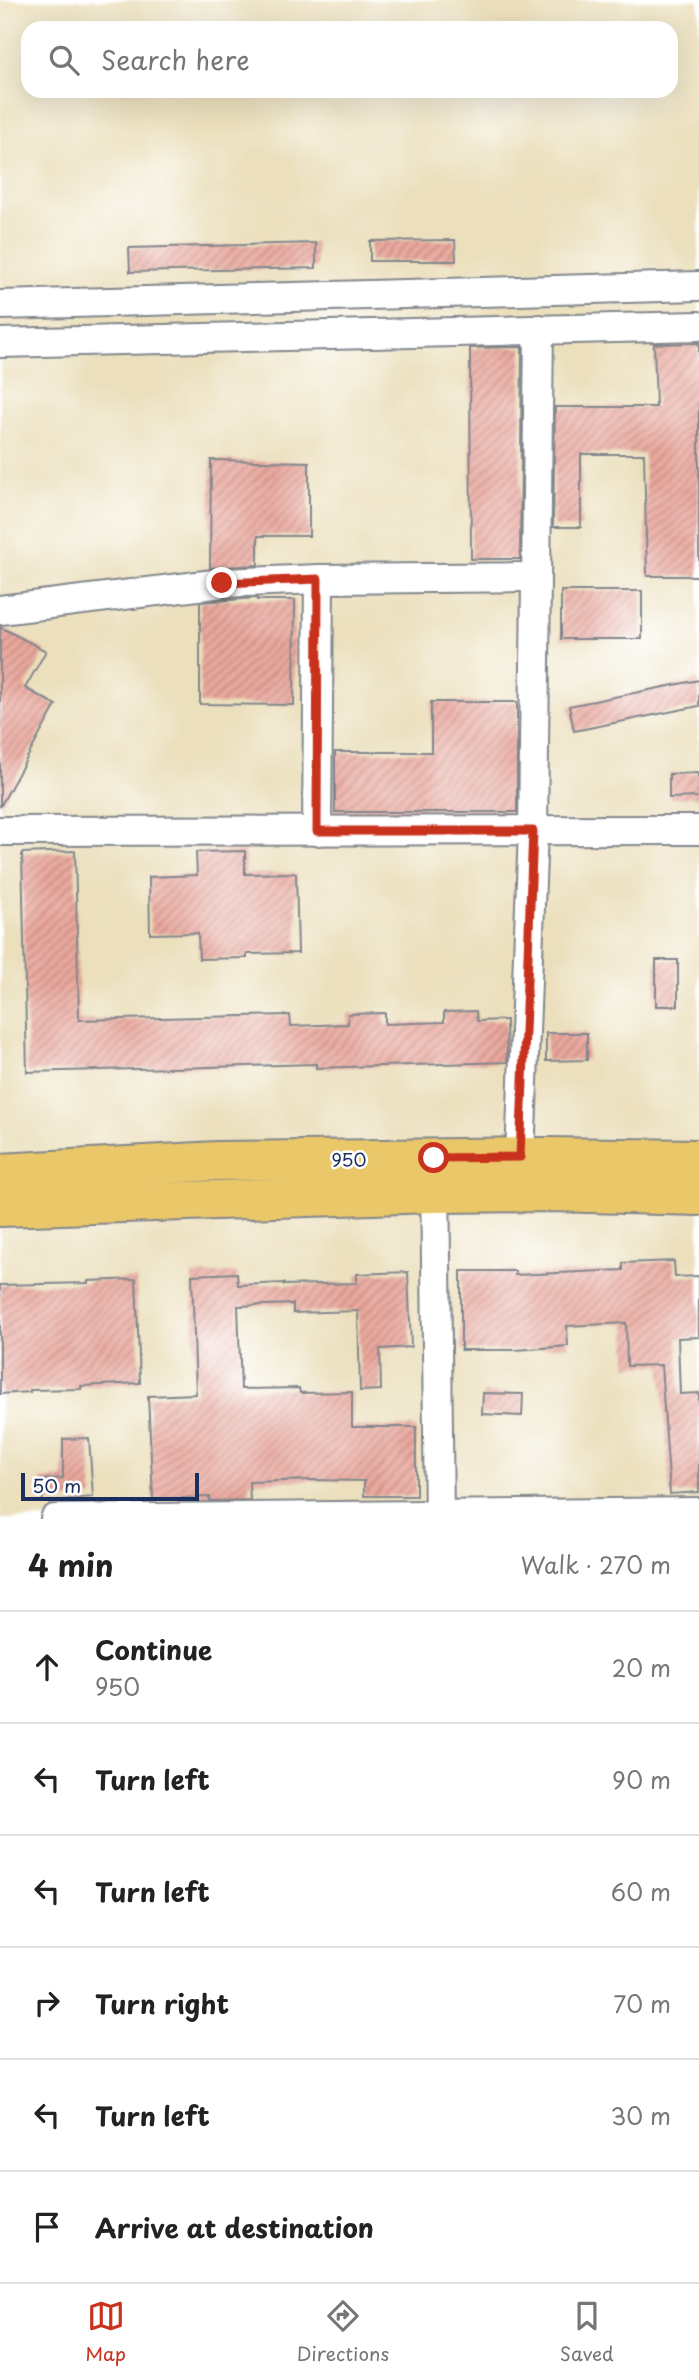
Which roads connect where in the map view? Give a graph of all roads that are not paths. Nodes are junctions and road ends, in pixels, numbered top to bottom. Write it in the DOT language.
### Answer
graph roads {
  1 [pos="699,286"];
  2 [pos="0,305"];
  3 [pos="699,326"];
  4 [pos="539,329"];
  5 [pos="0,343"];
  6 [pos="536,576"];
  7 [pos="318,579"];
  8 [pos="0,610"];
  9 [pos="699,830"];
  10 [pos="0,831"];
  11 [pos="317,831"];
  12 [pos="533,831"];
  13 [pos="520,1157"];
  14 [pos="699,1158"];
  15 [pos="0,1173"];
  16 [pos="435,1175"];
  17 [pos="699,1196"];
  18 [pos="0,1207"];
  19 [pos="689,1514"];
  20 [pos="439,1516"];
  21 [pos="55,1519"];
  1 -- 2 [label="street"];
  3 -- 4 [label="street"];
  4 -- 5 [label="street"];
  4 -- 6 [label="street"];
  6 -- 7 [label="street"];
  6 -- 12 [label="street"];
  7 -- 8 [label="street"];
  7 -- 11 [label="street"];
  9 -- 12 [label="street"];
  10 -- 11 [label="street"];
  11 -- 12 [label="street"];
  12 -- 13 [label="street"];
  13 -- 14 [label="main road, 950 / 950"];
  13 -- 16 [label="main road, 950 / 950"];
  15 -- 16 [label="main road, 950 / 950"];
  16 -- 17 [label="main road, 950"];
  16 -- 18 [label="main road, 950"];
  16 -- 20 [label="street"];
  19 -- 20 [label="street"];
  20 -- 21 [label="street"];
}
